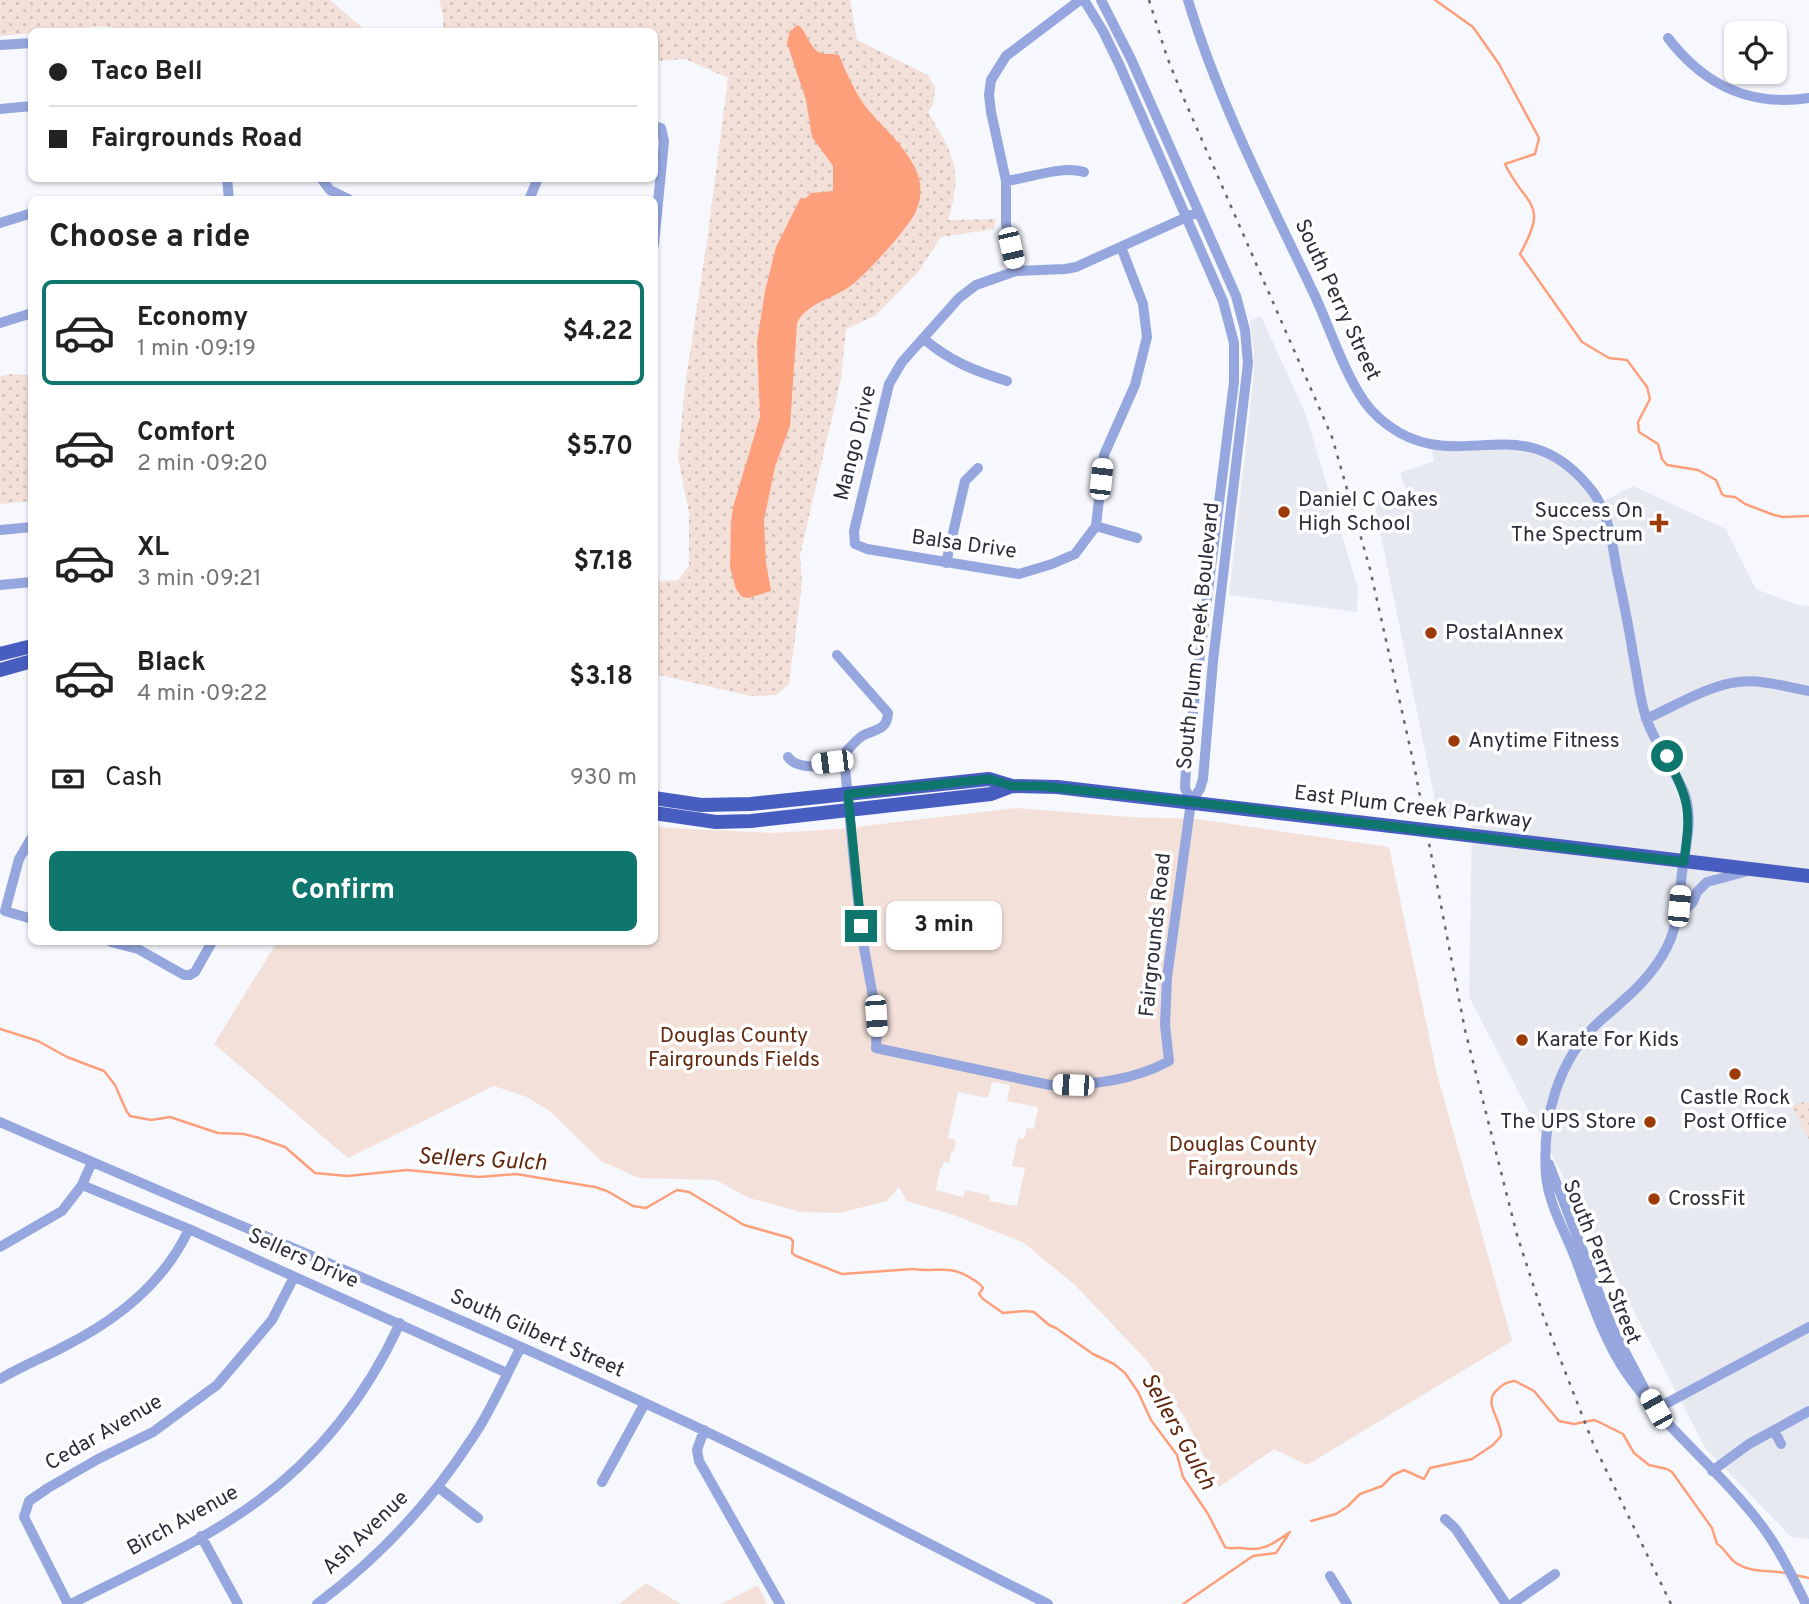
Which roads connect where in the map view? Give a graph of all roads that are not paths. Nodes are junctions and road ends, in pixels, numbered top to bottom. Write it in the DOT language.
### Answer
graph roads {
  1 [pos="1082,0"];
  2 [pos="1101,0"];
  3 [pos="1188,0"];
  4 [pos="1668,37"];
  5 [pos="28,43"];
  6 [pos="0,45"];
  7 [pos="1809,98"];
  8 [pos="28,106"];
  9 [pos="0,109"];
  10 [pos="658,127"];
  11 [pos="1084,172"];
  12 [pos="1006,181"];
  13 [pos="324,182"];
  14 [pos="330,190"];
  15 [pos="325,196"];
  16 [pos="342,196"];
  17 [pos="658,203"];
  18 [pos="1198,212"];
  19 [pos="28,214"];
  20 [pos="1186,217"];
  21 [pos="0,223"];
  22 [pos="1121,247"];
  23 [pos="1016,271"];
  24 [pos="28,314"];
  25 [pos="0,323"];
  26 [pos="923,338"];
  27 [pos="1007,381"];
  28 [pos="978,468"];
  29 [pos="1096,526"];
  30 [pos="28,527"];
  31 [pos="0,530"];
  32 [pos="1137,538"];
  33 [pos="855,544"];
  34 [pos="946,563"];
  35 [pos="28,582"];
  36 [pos="0,585"];
  37 [pos="28,647"];
  38 [pos="0,654"];
  39 [pos="837,655"];
  40 [pos="28,663"];
  41 [pos="0,670"];
  42 [pos="1809,691"];
  43 [pos="1646,719"];
  44 [pos="840,756"];
  45 [pos="788,757"];
  46 [pos="1012,786"];
  47 [pos="848,794"];
  48 [pos="658,799"];
  49 [pos="1191,802"];
  50 [pos="850,810"];
  51 [pos="658,814"];
  52 [pos="28,844"];
  53 [pos="1684,862"];
  54 [pos="1755,870"];
  55 [pos="1809,876"];
  56 [pos="2,911"];
  57 [pos="1678,916"];
  58 [pos="28,918"];
  59 [pos="122,945"];
  60 [pos="210,945"];
  61 [pos="0,1122"];
  62 [pos="92,1162"];
  63 [pos="82,1185"];
  64 [pos="189,1229"];
  65 [pos="0,1247"];
  66 [pos="294,1277"];
  67 [pos="400,1323"];
  68 [pos="1809,1327"];
  69 [pos="521,1347"];
  70 [pos="507,1373"];
  71 [pos="0,1378"];
  72 [pos="645,1403"];
  73 [pos="1656,1409"];
  74 [pos="1809,1411"];
  75 [pos="704,1430"];
  76 [pos="1774,1430"];
  77 [pos="1782,1444"];
  78 [pos="1712,1471"];
  79 [pos="602,1482"];
  80 [pos="438,1487"];
  81 [pos="478,1518"];
  82 [pos="1445,1519"];
  83 [pos="201,1536"];
  84 [pos="1555,1574"];
  85 [pos="1330,1576"];
  86 [pos="1806,1603"];
  87 [pos="69,1604"];
  88 [pos="238,1604"];
  89 [pos="317,1604"];
  90 [pos="780,1604"];
  91 [pos="1048,1604"];
  92 [pos="1348,1604"];
  93 [pos="1506,1604"];
  94 [pos="1512,1604"];
  1 -- 12 [label="street"];
  1 -- 20 [label="street, South Plum Creek Boulevard"];
  2 -- 18 [label="street, South Plum Creek Boulevard"];
  3 -- 43 [label="street, South Perry Street"];
  4 -- 7 [label="street"];
  5 -- 6 [label="street"];
  8 -- 9 [label="street"];
  10 -- 17 [label="street"];
  11 -- 12 [label="street"];
  12 -- 23 [label="street"];
  13 -- 14 [label="street"];
  14 -- 15 [label="street"];
  14 -- 16 [label="street"];
  18 -- 20 [label="street, Mango Drive"];
  18 -- 49 [label="street, South Plum Creek Boulevard"];
  19 -- 21 [label="street"];
  20 -- 22 [label="street, Mango Drive"];
  20 -- 49 [label="street, South Plum Creek Boulevard"];
  22 -- 23 [label="street, Mango Drive"];
  22 -- 29 [label="street"];
  23 -- 26 [label="street, Mango Drive"];
  24 -- 25 [label="street"];
  26 -- 27 [label="street"];
  26 -- 33 [label="street, Mango Drive"];
  28 -- 34 [label="street"];
  29 -- 32 [label="street"];
  29 -- 34 [label="street, Balsa Drive"];
  30 -- 31 [label="street"];
  33 -- 34 [label="street, Balsa Drive"];
  35 -- 36 [label="street"];
  37 -- 38 [label="main road"];
  39 -- 44 [label="street"];
  40 -- 41 [label="main road"];
  42 -- 43 [label="street"];
  43 -- 53 [label="street, South Perry Street"];
  44 -- 45 [label="street"];
  44 -- 47 [label="street, Fairgrounds Road"];
  46 -- 47 [label="main road, East Plum Creek Parkway"];
  46 -- 49 [label="main road, East Plum Creek Parkway"];
  46 -- 50 [label="main road, East Plum Creek Parkway"];
  47 -- 48 [label="main road, East Plum Creek Parkway"];
  47 -- 50 [label="street, Fairgrounds Road"];
  49 -- 50 [label="street, Fairgrounds Road"];
  49 -- 53 [label="main road, East Plum Creek Parkway, bridge"];
  50 -- 51 [label="main road, East Plum Creek Parkway"];
  52 -- 56 [label="street"];
  53 -- 54 [label="main road, East Plum Creek Parkway"];
  53 -- 57 [label="street, South Perry Street"];
  54 -- 55 [label="main road, East Plum Creek Parkway"];
  54 -- 57 [label="street"];
  56 -- 58 [label="street"];
  57 -- 73 [label="street, South Perry Street"];
  59 -- 60 [label="street"];
  61 -- 62 [label="street, South Gilbert Street"];
  62 -- 63 [label="street"];
  62 -- 69 [label="street, South Gilbert Street"];
  63 -- 64 [label="street, Sellers Drive"];
  63 -- 65 [label="street"];
  64 -- 66 [label="street, Sellers Drive"];
  64 -- 71 [label="street"];
  66 -- 67 [label="street, Sellers Drive"];
  66 -- 87 [label="street, Cedar Avenue"];
  67 -- 70 [label="street, Sellers Drive"];
  67 -- 83 [label="street, Birch Avenue"];
  68 -- 73 [label="street"];
  69 -- 70 [label="street, Ash Avenue"];
  69 -- 72 [label="street, South Gilbert Street"];
  70 -- 80 [label="street, Ash Avenue"];
  72 -- 75 [label="street, South Gilbert Street"];
  72 -- 79 [label="street"];
  73 -- 78 [label="street, South Perry Street"];
  74 -- 76 [label="street"];
  75 -- 90 [label="street"];
  75 -- 91 [label="street, South Gilbert Street"];
  76 -- 77 [label="street"];
  76 -- 78 [label="street"];
  78 -- 86 [label="street, South Perry Street"];
  80 -- 81 [label="street, Ash Avenue"];
  80 -- 89 [label="street, Ash Avenue"];
  82 -- 93 [label="street"];
  83 -- 87 [label="street, Birch Avenue"];
  83 -- 88 [label="street"];
  84 -- 94 [label="street"];
  85 -- 92 [label="street"];
}
